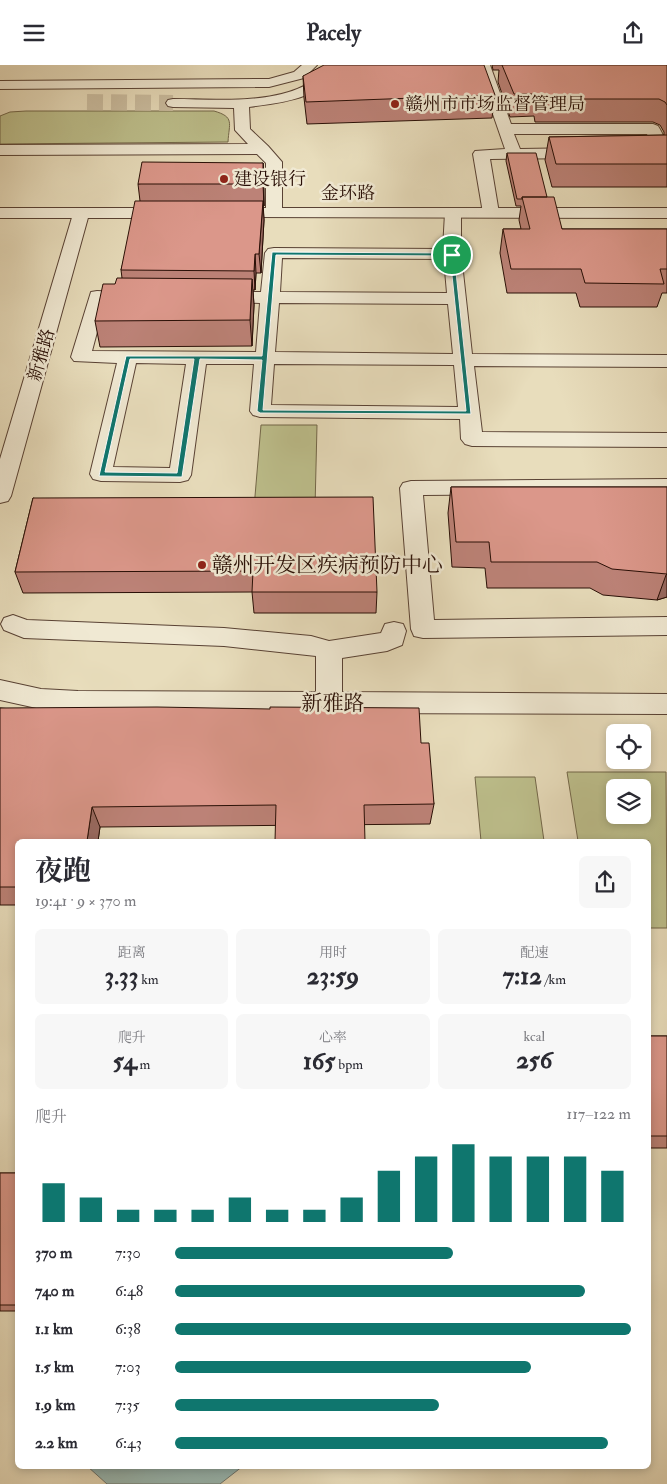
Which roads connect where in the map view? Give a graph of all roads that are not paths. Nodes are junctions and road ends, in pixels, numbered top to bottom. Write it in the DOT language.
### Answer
graph roads {
  1 [pos="310,65"];
  2 [pos="337,65"];
  3 [pos="485,70"];
  4 [pos="505,76"];
  5 [pos="0,85"];
  6 [pos="173,103"];
  7 [pos="242,104"];
  8 [pos="506,129"];
  9 [pos="263,149"];
  10 [pos="0,150"];
  11 [pos="514,153"];
  12 [pos="603,153"];
  13 [pos="632,153"];
  14 [pos="0,213"];
  15 [pos="187,213"];
  16 [pos="206,213"];
  17 [pos="274,213"];
  18 [pos="453,213"];
  19 [pos="491,213"];
  20 [pos="667,213"];
  21 [pos="81,214"];
  22 [pos="452,255"];
  23 [pos="155,297"];
  24 [pos="193,297"];
  25 [pos="270,297"];
  26 [pos="457,299"];
  27 [pos="128,357"];
  28 [pos="197,357"];
  29 [pos="265,358"];
  30 [pos="464,359"];
  31 [pos="667,361"];
  32 [pos="469,413"];
  33 [pos="10,424"];
  34 [pos="667,440"];
  35 [pos="667,486"];
  36 [pos="0,495"];
  37 [pos="13,624"];
  38 [pos="667,626"];
  39 [pos="394,631"];
  40 [pos="330,650"];
  41 [pos="0,690"];
  42 [pos="329,703"];
  43 [pos="667,703"];
  1 -- 5 [label="street"];
  2 -- 7 [label="street"];
  3 -- 4 [label="street"];
  3 -- 8 [label="street"];
  6 -- 7 [label="street"];
  7 -- 9 [label="street"];
  8 -- 11 [label="street"];
  8 -- 13 [label="street"];
  9 -- 10 [label="street"];
  9 -- 17 [label="street"];
  11 -- 12 [label="street"];
  11 -- 19 [label="street"];
  14 -- 21 [label="street"];
  15 -- 21 [label="street"];
  16 -- 17 [label="street, 金环路"];
  17 -- 18 [label="street, 金环路"];
  18 -- 19 [label="street, 金环路"];
  18 -- 22 [label="street"];
  19 -- 20 [label="street, 金环路"];
  21 -- 33 [label="street, 新雅路"];
  22 -- 25 [label="street"];
  22 -- 26 [label="street"];
  23 -- 27 [label="street"];
  24 -- 25 [label="street"];
  25 -- 26 [label="street"];
  25 -- 29 [label="street"];
  26 -- 30 [label="street"];
  27 -- 28 [label="street"];
  27 -- 28 [label="street"];
  28 -- 29 [label="street"];
  29 -- 30 [label="street"];
  29 -- 32 [label="street"];
  30 -- 31 [label="street"];
  30 -- 32 [label="street"];
  32 -- 34 [label="street"];
  33 -- 36 [label="street, 新雅路"];
  35 -- 38 [label="street"];
  37 -- 40 [label="street"];
  39 -- 40 [label="street"];
  40 -- 42 [label="street"];
  41 -- 42 [label="street, 新雅路"];
  42 -- 43 [label="street, 新雅路"];
}
